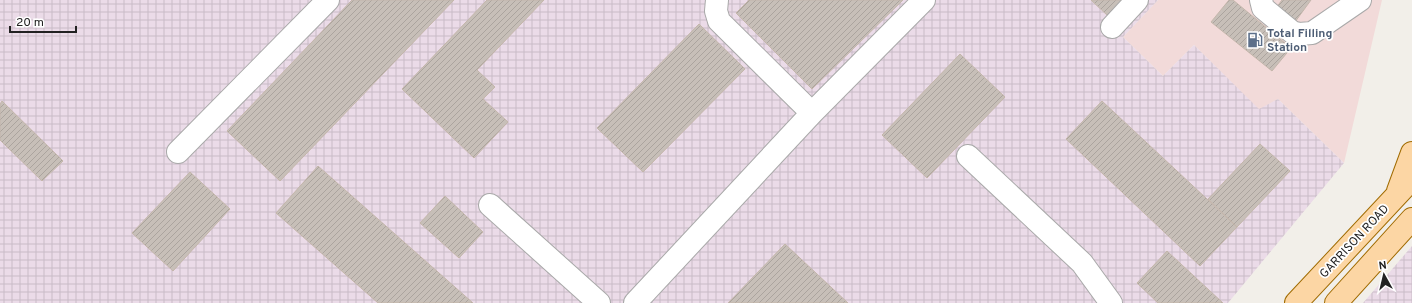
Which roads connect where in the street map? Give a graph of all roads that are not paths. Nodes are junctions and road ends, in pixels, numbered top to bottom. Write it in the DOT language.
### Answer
graph roads {
  1 [pos="328,0"];
  2 [pos="717,0"];
  3 [pos="924,0"];
  4 [pos="1137,0"];
  5 [pos="1261,0"];
  6 [pos="1360,0"];
  7 [pos="1112,27"];
  8 [pos="812,113"];
  9 [pos="178,152"];
  10 [pos="1412,153"];
  11 [pos="968,156"];
  12 [pos="1412,179"];
  13 [pos="1396,197"];
  14 [pos="490,205"];
  15 [pos="1412,219"];
  16 [pos="599,303"];
  17 [pos="635,303"];
  18 [pos="1111,303"];
  19 [pos="1296,303"];
  20 [pos="1336,303"];
  1 -- 9 [label="lane"];
  2 -- 8 [label="lane"];
  3 -- 8 [label="lane"];
  4 -- 7 [label="lane"];
  5 -- 6 [label="lane"];
  8 -- 17 [label="lane"];
  10 -- 13 [label="main road"];
  11 -- 18 [label="lane"];
  12 -- 13 [label="main road, GARRISON ROAD"];
  13 -- 19 [label="main road, GARRISON ROAD"];
  14 -- 16 [label="lane"];
  15 -- 20 [label="main road"];
}
